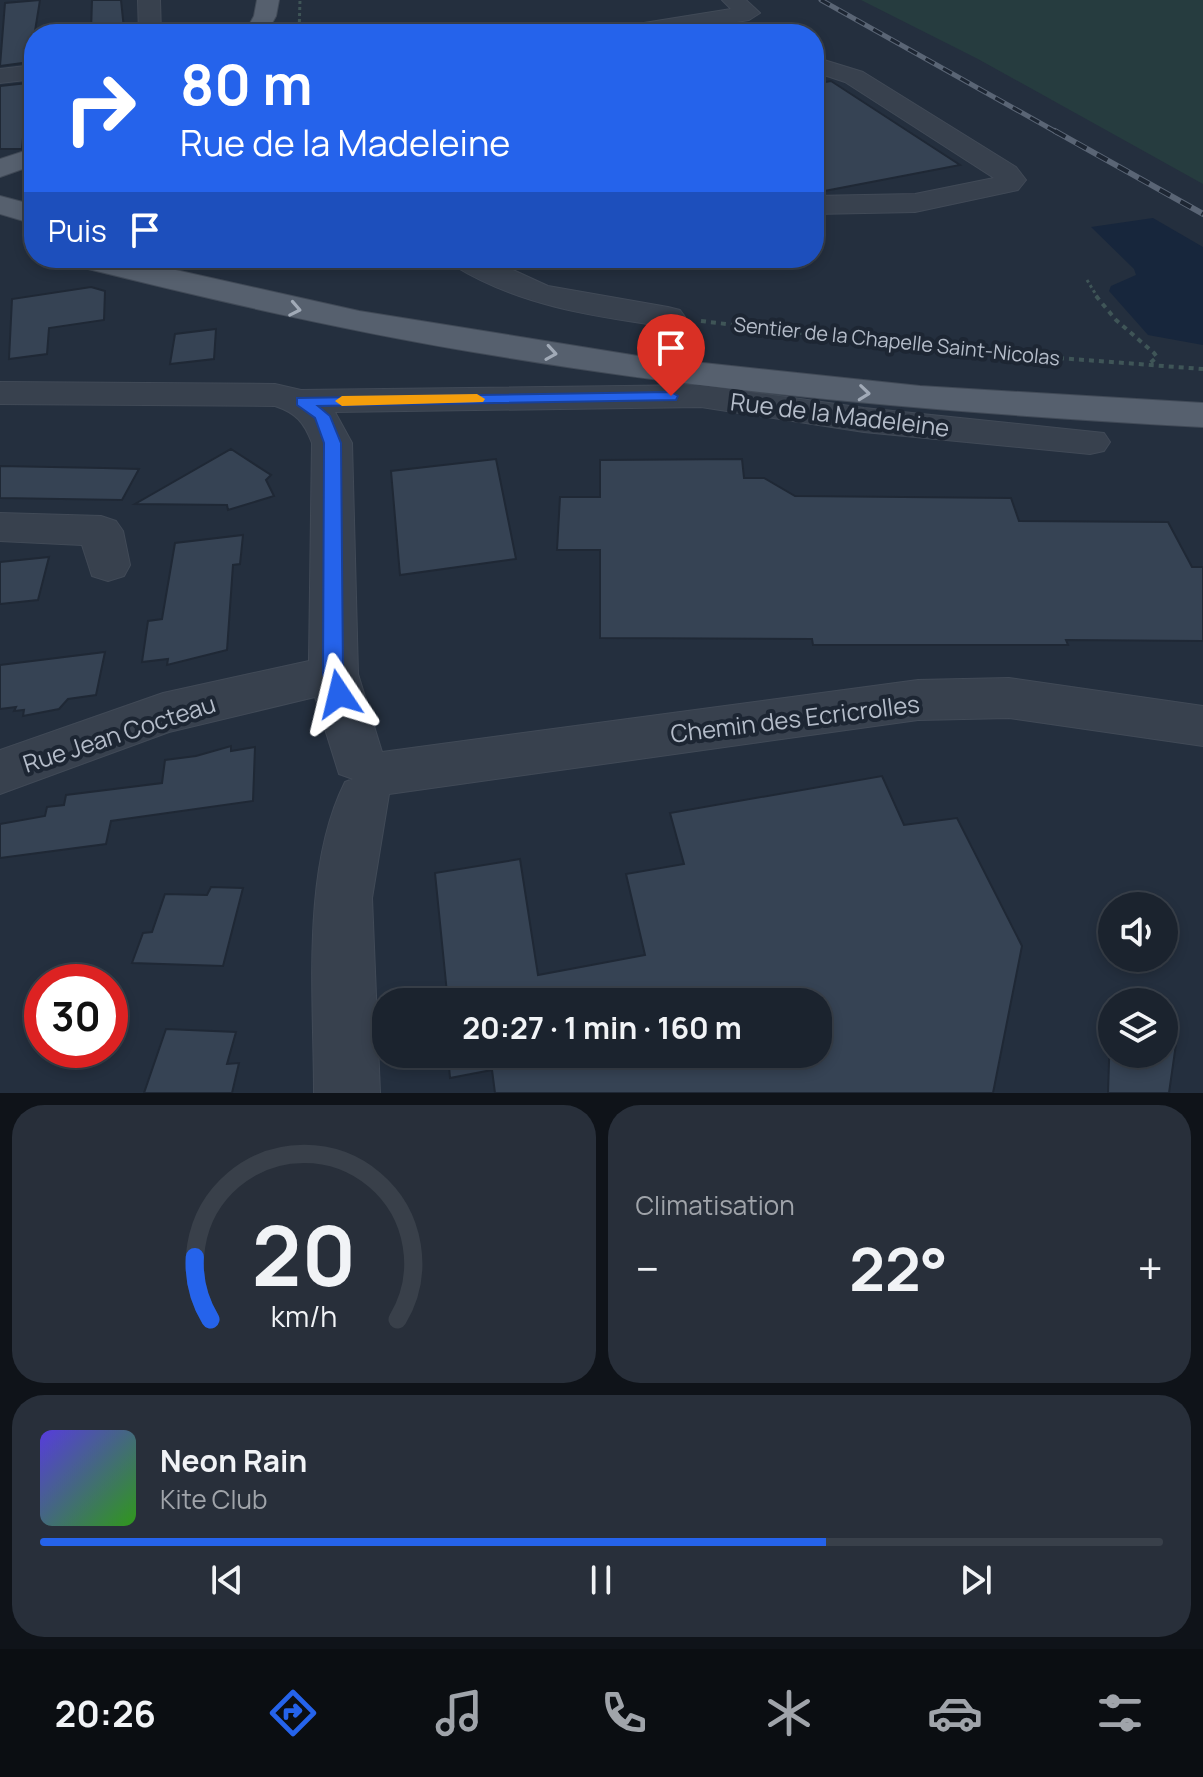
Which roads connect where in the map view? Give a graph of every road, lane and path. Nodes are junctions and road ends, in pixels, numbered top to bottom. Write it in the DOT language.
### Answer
graph roads {
  1 [pos="149,0"];
  2 [pos="268,0"];
  3 [pos="733,0"];
  4 [pos="293,2"];
  5 [pos="522,17"];
  6 [pos="150,24"];
  7 [pos="261,24"];
  8 [pos="297,24"];
  9 [pos="533,24"];
  10 [pos="681,24"];
  11 [pos="824,67"];
  12 [pos="24,73"];
  13 [pos="0,76"];
  14 [pos="24,160"];
  15 [pos="0,168"];
  16 [pos="24,175"];
  17 [pos="0,183"];
  18 [pos="0,205"];
  19 [pos="824,205"];
  20 [pos="24,212"];
  21 [pos="0,216"];
  22 [pos="24,223"];
  23 [pos="0,234"];
  24 [pos="24,241"];
  25 [pos="125,268"];
  26 [pos="213,268"];
  27 [pos="237,268"];
  28 [pos="481,268"];
  29 [pos="1087,280"];
  30 [pos="344,292"];
  31 [pos="668,317"];
  32 [pos="1148,364"];
  33 [pos="1201,377"];
  34 [pos="0,393"];
  35 [pos="289,398"];
  36 [pos="1203,415"];
  37 [pos="1090,442"];
  38 [pos="0,527"];
  39 [pos="108,565"];
  40 [pos="333,674"];
  41 [pos="1203,726"];
  42 [pos="0,772"];
  43 [pos="370,776"];
  44 [pos="347,1093"];
  1 -- 6 [label="street"];
  2 -- 7 [label="main road"];
  3 -- 10 [label="street"];
  4 -- 8 [label="path"];
  5 -- 9 [label="street"];
  11 -- 19 [label="street"];
  12 -- 13 [label="street"];
  14 -- 15 [label="main road"];
  16 -- 17 [label="main road"];
  18 -- 20 [label="main road"];
  21 -- 22 [label="main road"];
  23 -- 24 [label="main road"];
  25 -- 36 [label="main road, one-way"];
  26 -- 30 [label="main road"];
  27 -- 30 [label="main road"];
  28 -- 31 [label="street"];
  29 -- 32 [label="path"];
  30 -- 33 [label="main road"];
  31 -- 32 [label="path, Sentier de la Chapelle Saint-Nicolas"];
  32 -- 33 [label="path, Sentier de la Chapelle Saint-Nicolas"];
  34 -- 35 [label="street, Rue de la Madeleine"];
  35 -- 37 [label="street, Rue de la Madeleine"];
  35 -- 40 [label="street"];
  38 -- 39 [label="street"];
  40 -- 42 [label="street, Rue Jean Cocteau"];
  40 -- 43 [label="street"];
  41 -- 43 [label="street, Chemin des Ecricrolles"];
  43 -- 44 [label="street"];
}
